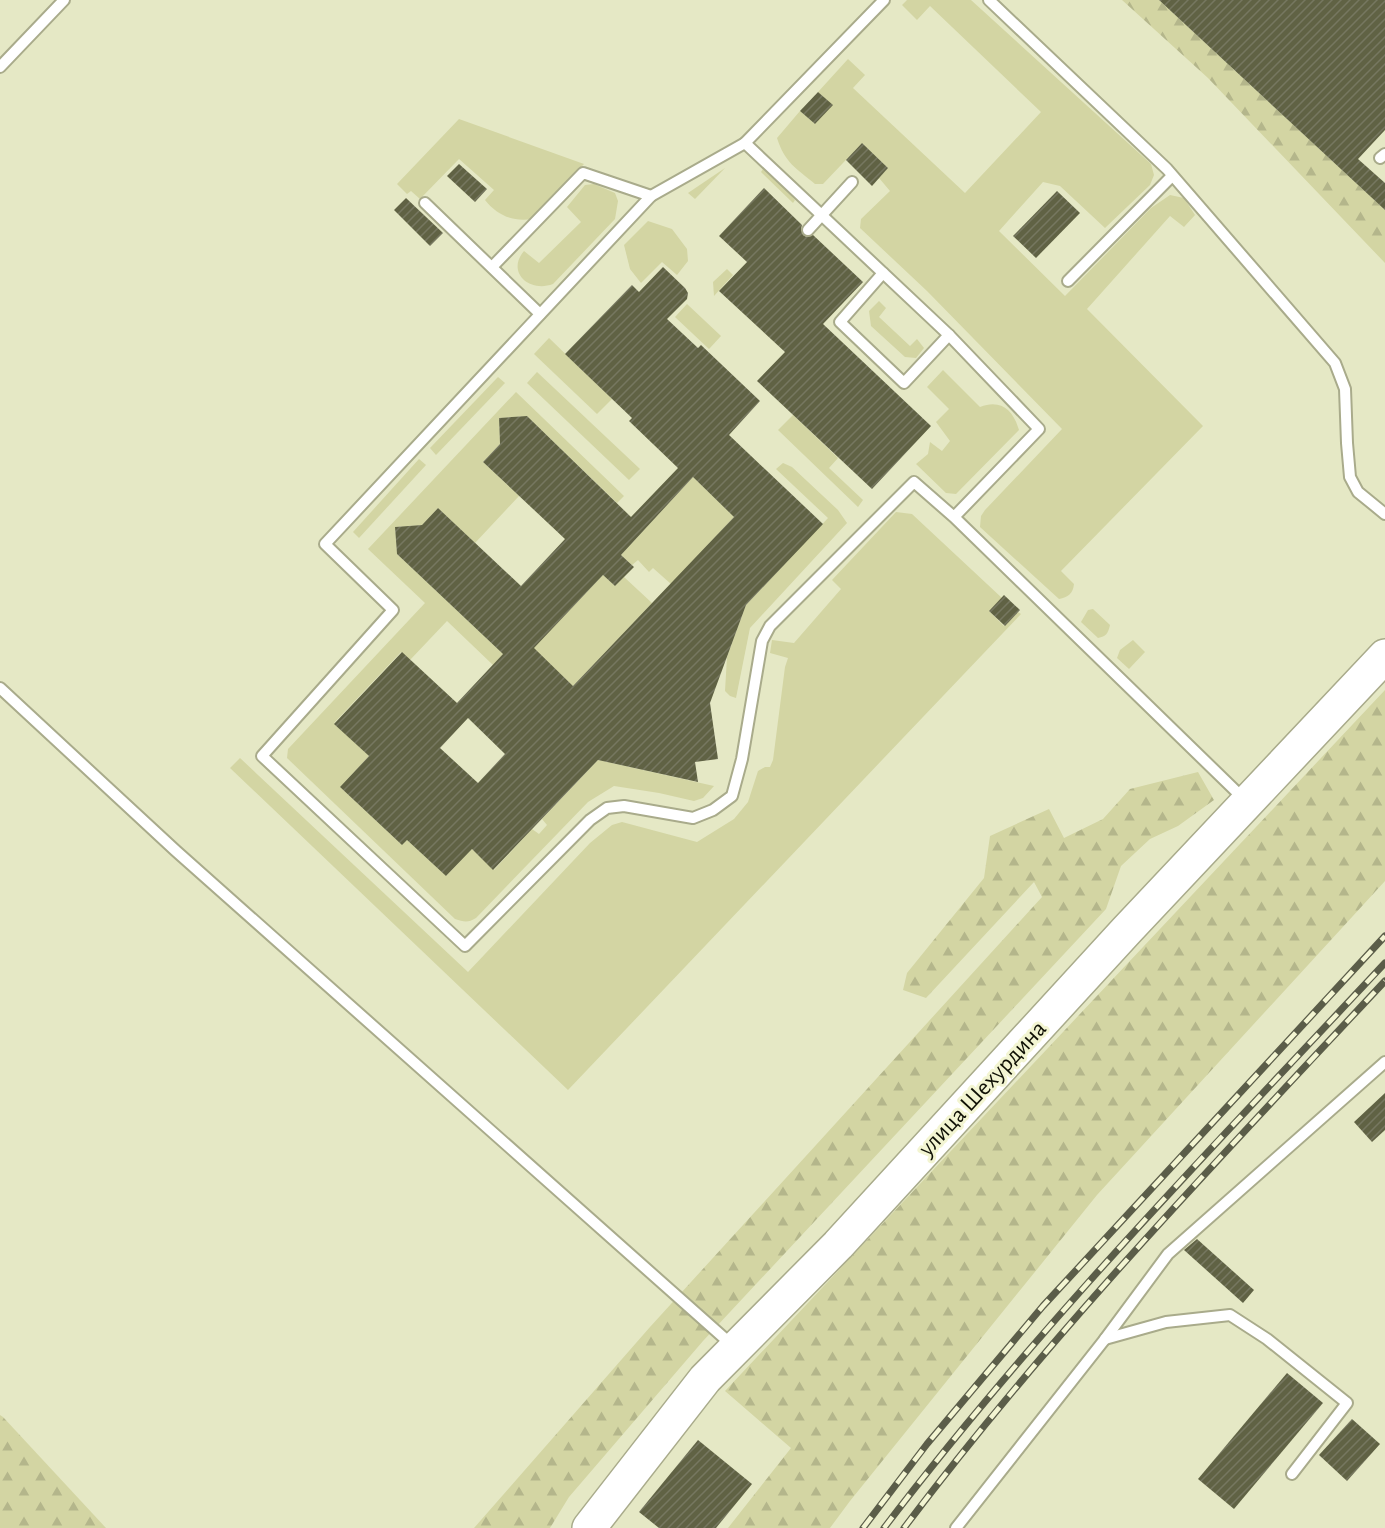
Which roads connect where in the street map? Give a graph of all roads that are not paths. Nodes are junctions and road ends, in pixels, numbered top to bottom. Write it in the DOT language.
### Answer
graph roads {
  1 [pos="64,0"];
  2 [pos="884,0"];
  3 [pos="988,0"];
  4 [pos="0,67"];
  5 [pos="745,143"];
  6 [pos="1172,176"];
  7 [pos="852,182"];
  8 [pos="651,196"];
  9 [pos="425,203"];
  10 [pos="822,215"];
  11 [pos="808,230"];
  12 [pos="492,267"];
  13 [pos="883,273"];
  14 [pos="1068,281"];
  15 [pos="540,314"];
  16 [pos="949,335"];
  17 [pos="1385,514"];
  18 [pos="954,517"];
  19 [pos="1385,656"];
  20 [pos="0,688"];
  21 [pos="1247,802"];
  22 [pos="1385,1062"];
  23 [pos="1105,1340"];
  24 [pos="736,1348"];
  25 [pos="1293,1474"];
  26 [pos="589,1528"];
  27 [pos="956,1528"];
  1 -- 4 [label="lane"];
  2 -- 5 [label="lane"];
  3 -- 6 [label="lane"];
  5 -- 8 [label="lane"];
  5 -- 10 [label="lane"];
  6 -- 14 [label="lane"];
  6 -- 17 [label="lane"];
  7 -- 10 [label="lane"];
  8 -- 12 [label="lane"];
  8 -- 15 [label="lane"];
  9 -- 12 [label="lane"];
  10 -- 11 [label="lane"];
  10 -- 13 [label="lane"];
  12 -- 15 [label="lane"];
  13 -- 16 [label="lane"];
  13 -- 16 [label="lane"];
  15 -- 18 [label="lane"];
  16 -- 18 [label="lane"];
  18 -- 21 [label="lane"];
  19 -- 21 [label="main road, улица Шехурдина"];
  20 -- 24 [label="lane"];
  21 -- 24 [label="main road, улица Шехурдина"];
  22 -- 23 [label="lane"];
  23 -- 25 [label="lane"];
  23 -- 27 [label="lane"];
  24 -- 26 [label="main road, улица Шехурдина"];
}
